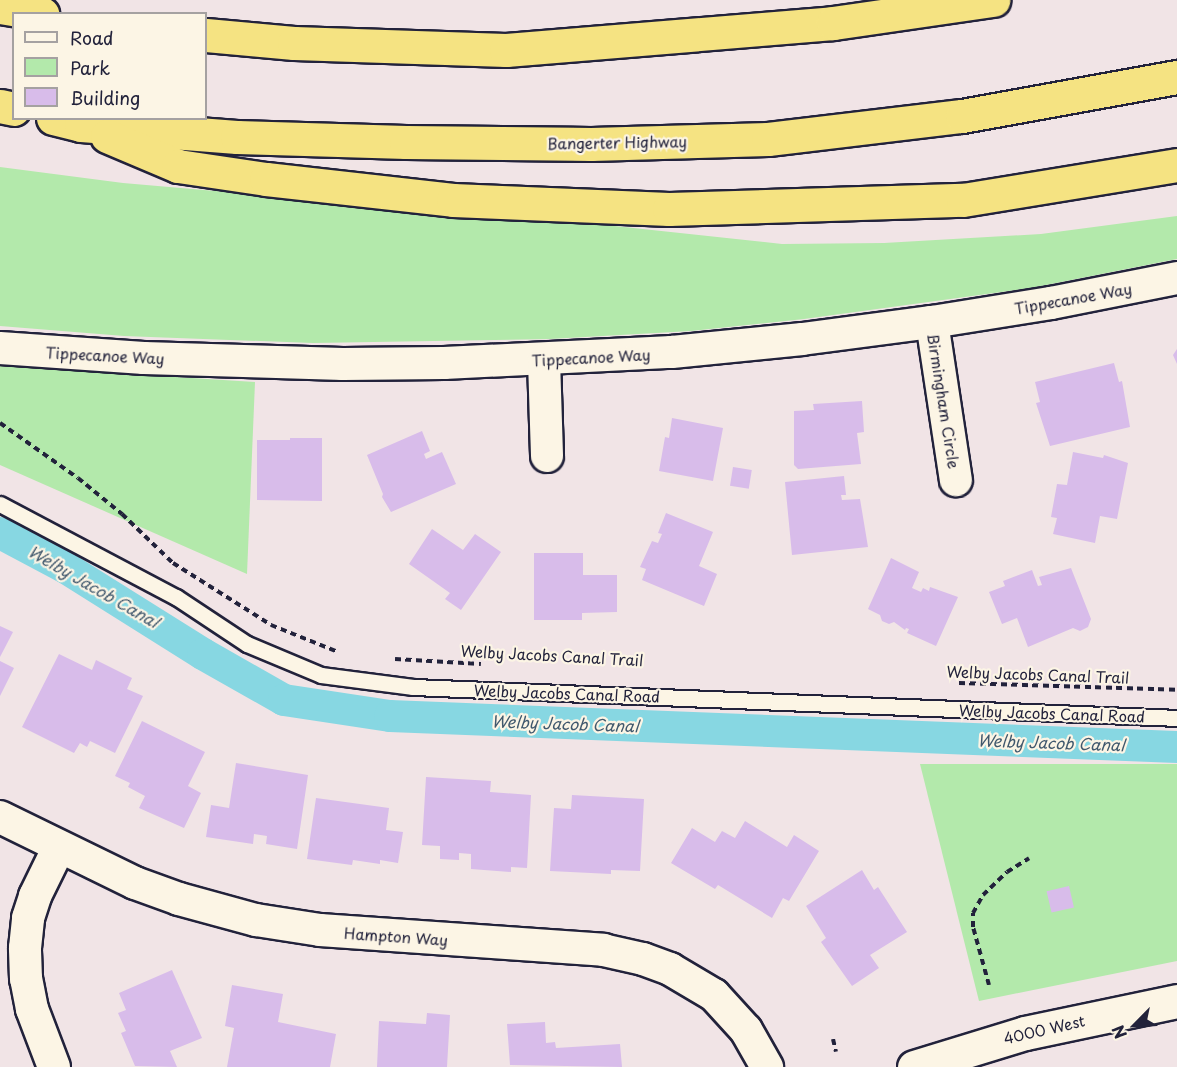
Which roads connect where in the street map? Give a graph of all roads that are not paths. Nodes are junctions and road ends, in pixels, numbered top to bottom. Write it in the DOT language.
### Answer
graph roads {
  1 [pos="993,0"];
  2 [pos="0,7"];
  3 [pos="30,12"];
  4 [pos="207,35"];
  5 [pos="1177,77"];
  6 [pos="67,122"];
  7 [pos="1177,165"];
  8 [pos="1177,278"];
  9 [pos="932,322"];
  10 [pos="0,348"];
  11 [pos="544,360"];
  12 [pos="548,456"];
  13 [pos="956,480"];
  14 [pos="0,504"];
  15 [pos="1177,718"];
  16 [pos="0,817"];
  17 [pos="59,847"];
  18 [pos="1177,1001"];
  19 [pos="54,1067"];
  20 [pos="767,1067"];
  21 [pos="914,1067"];
  1 -- 4 [label="highway"];
  2 -- 3 [label="highway"];
  5 -- 6 [label="highway, Bangerter Highway"];
  6 -- 7 [label="highway"];
  8 -- 9 [label="street, Tippecanoe Way"];
  9 -- 11 [label="street, Tippecanoe Way"];
  9 -- 13 [label="street, Birmingham Circle"];
  10 -- 11 [label="street, Tippecanoe Way"];
  11 -- 12 [label="street"];
  14 -- 15 [label="lane, Welby Jacobs Canal Road"];
  16 -- 17 [label="street, Hampton Way"];
  17 -- 19 [label="street"];
  17 -- 20 [label="street, Hampton Way"];
  18 -- 21 [label="main road, 4000 West"];
}
